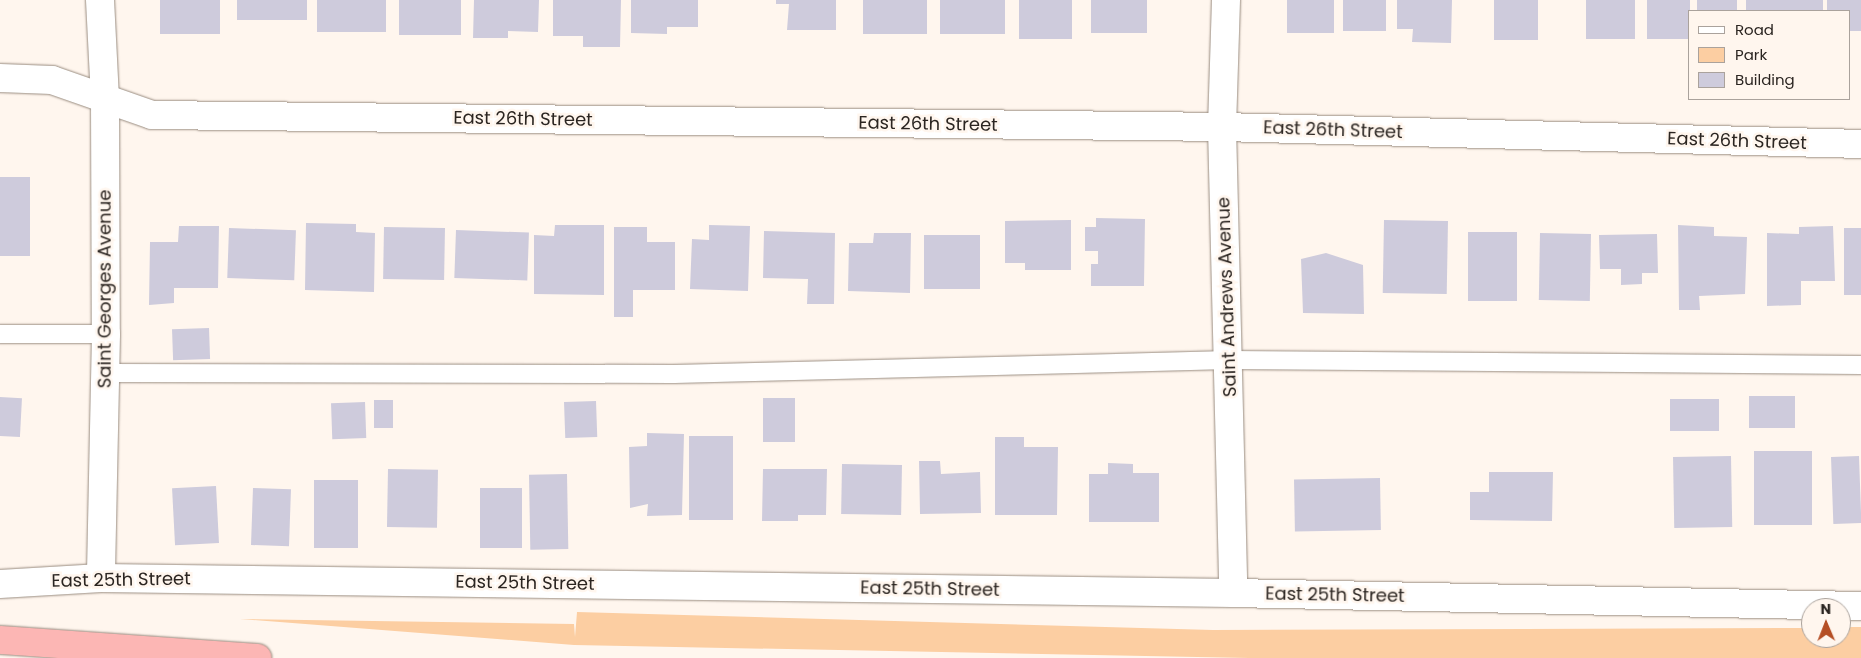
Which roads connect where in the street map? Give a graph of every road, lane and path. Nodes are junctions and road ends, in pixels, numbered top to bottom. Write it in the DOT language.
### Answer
graph roads {
  1 [pos="100,0"];
  2 [pos="1226,0"];
  3 [pos="0,78"];
  4 [pos="105,98"];
  5 [pos="1222,127"];
  6 [pos="1861,144"];
  7 [pos="0,334"];
  8 [pos="106,334"];
  9 [pos="1229,360"];
  10 [pos="1861,365"];
  11 [pos="104,372"];
  12 [pos="101,578"];
  13 [pos="0,584"];
  14 [pos="1233,593"];
  15 [pos="1861,606"];
  16 [pos="0,640"];
  17 [pos="257,658"];
  1 -- 4 [label="street, Saint Georges Avenue"];
  2 -- 5 [label="street, Saint Andrews Avenue"];
  3 -- 4 [label="street, East 26th Street"];
  4 -- 5 [label="street, East 26th Street"];
  4 -- 8 [label="street, Saint Georges Avenue"];
  5 -- 6 [label="street, East 26th Street"];
  5 -- 9 [label="street, Saint Andrews Avenue"];
  7 -- 8 [label="lane"];
  8 -- 11 [label="street, Saint Georges Avenue"];
  9 -- 10 [label="lane"];
  9 -- 11 [label="lane"];
  9 -- 14 [label="street, Saint Andrews Avenue"];
  11 -- 12 [label="street, Saint Georges Avenue"];
  12 -- 13 [label="street, East 25th Street"];
  12 -- 14 [label="street, East 25th Street"];
  14 -- 15 [label="street, East 25th Street"];
  16 -- 17 [label="highway"];
}
